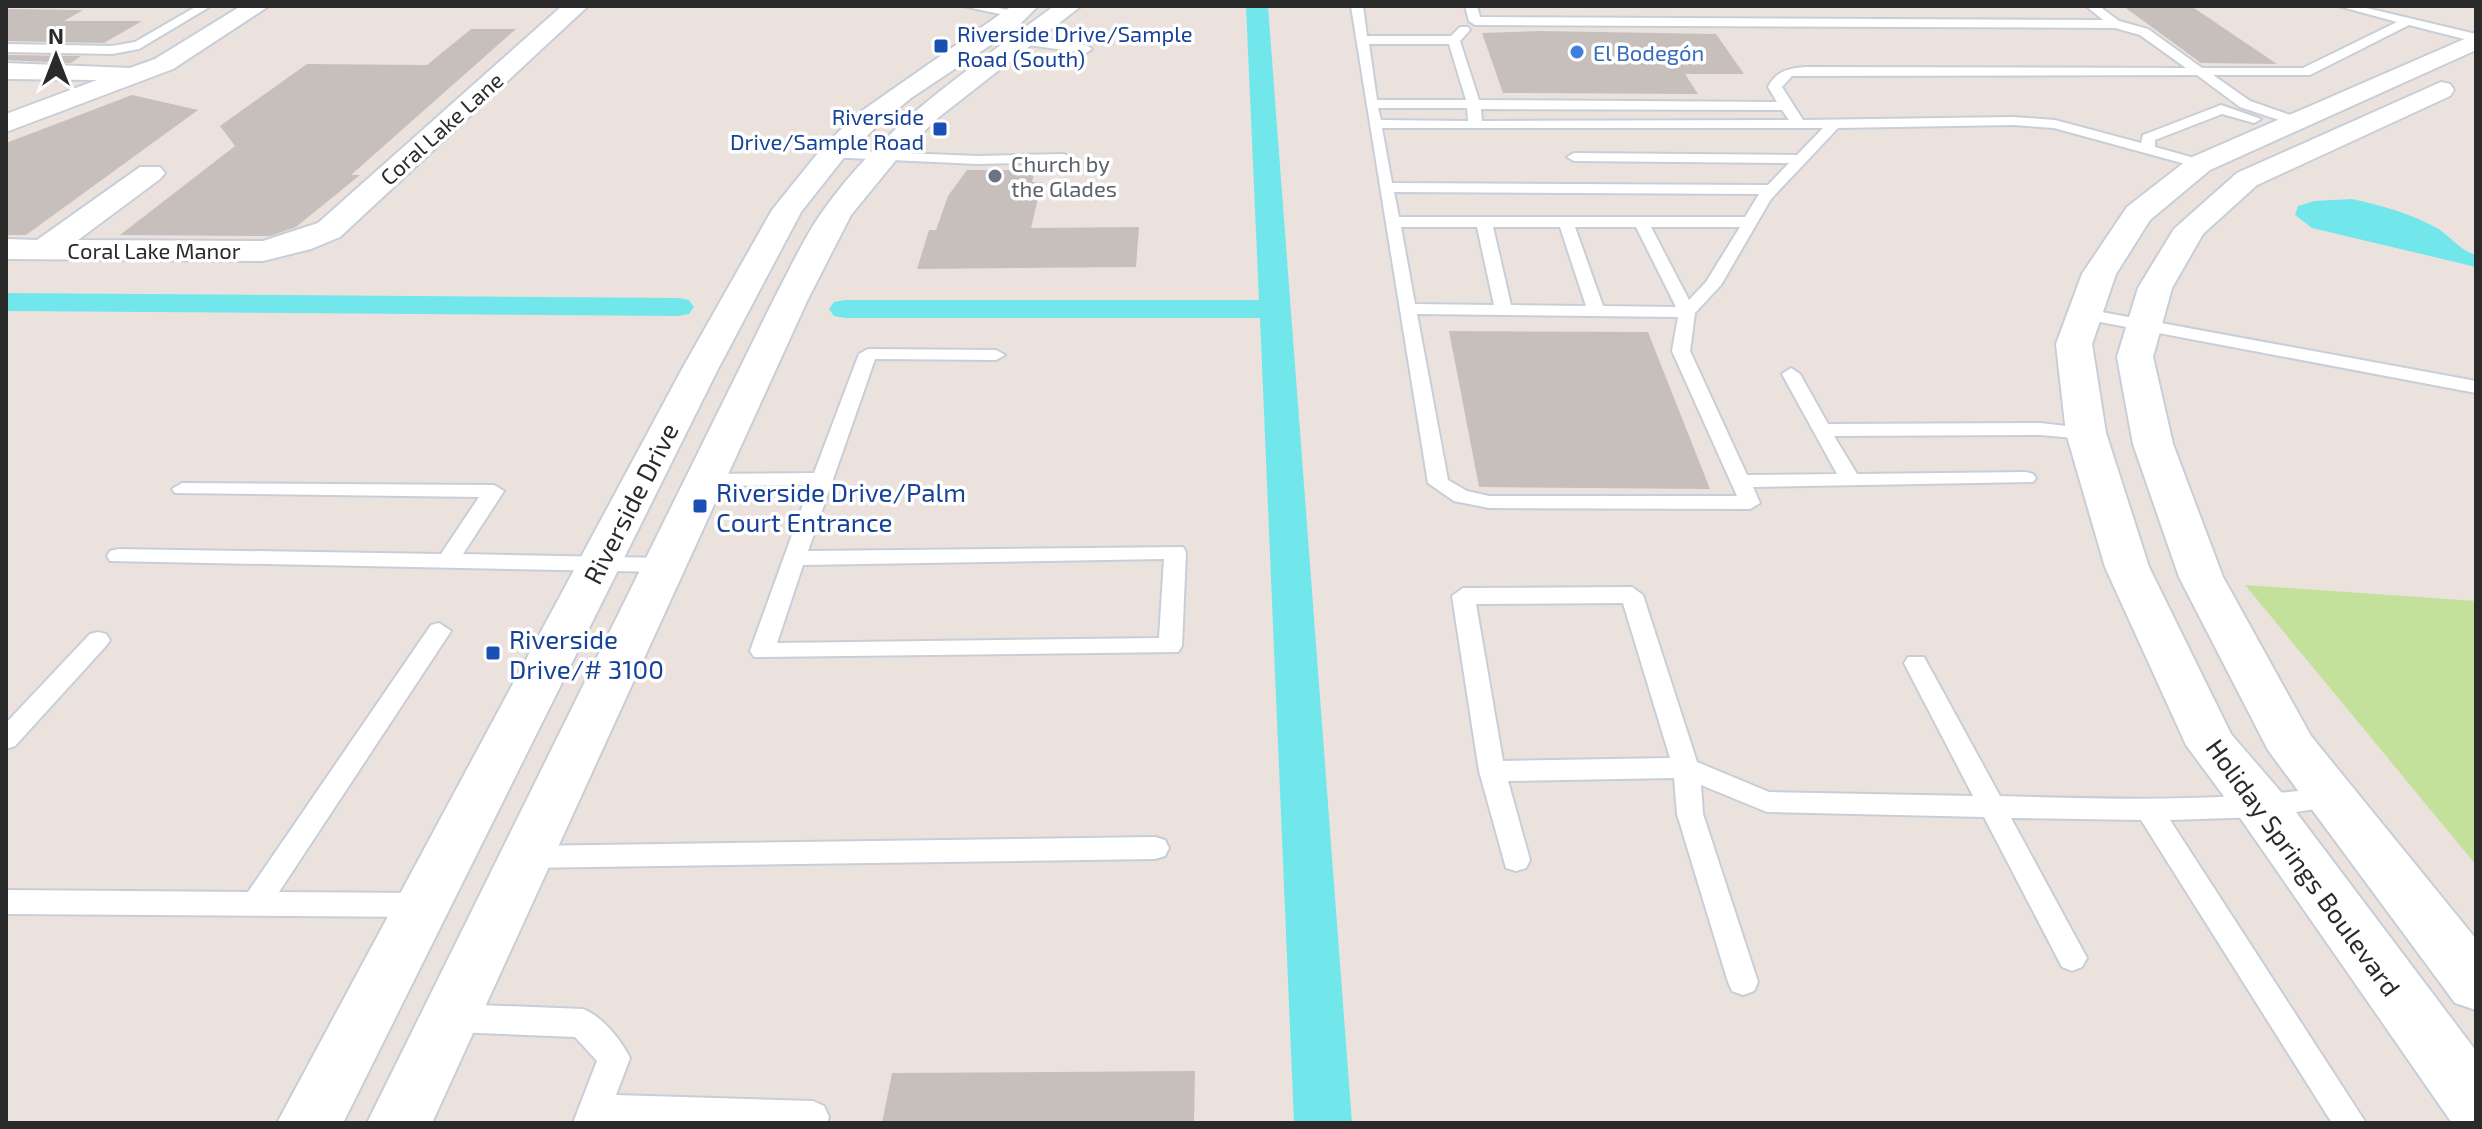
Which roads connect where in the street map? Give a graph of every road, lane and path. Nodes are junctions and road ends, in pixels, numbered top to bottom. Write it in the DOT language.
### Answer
graph roads {
  1 [pos="205,6"];
  2 [pos="257,6"];
  3 [pos="576,6"];
  4 [pos="969,6"];
  5 [pos="1069,6"];
  6 [pos="1357,6"];
  7 [pos="1471,6"];
  8 [pos="1740,6"];
  9 [pos="2092,6"];
  10 [pos="2344,6"];
  11 [pos="1022,10"];
  12 [pos="1475,21"];
  13 [pos="1753,22"];
  14 [pos="2407,22"];
  15 [pos="2115,24"];
  16 [pos="1362,40"];
  17 [pos="1454,40"];
  18 [pos="2476,40"];
  19 [pos="1025,41"];
  20 [pos="6,48"];
  21 [pos="1086,49"];
  22 [pos="6,71"];
  23 [pos="2199,72"];
  24 [pos="2476,73"];
  25 [pos="141,74"];
  26 [pos="2353,97"];
  27 [pos="1371,104"];
  28 [pos="1474,105"];
  29 [pos="1786,106"];
  30 [pos="2398,110"];
  31 [pos="1835,123"];
  32 [pos="6,124"];
  33 [pos="1375,124"];
  34 [pos="1799,124"];
  35 [pos="2290,124"];
  36 [pos="1475,125"];
  37 [pos="1563,125"];
  38 [pos="2148,148"];
  39 [pos="832,154"];
  40 [pos="1574,157"];
  41 [pos="883,158"];
  42 [pos="1064,158"];
  43 [pos="1802,159"];
  44 [pos="2200,164"];
  45 [pos="150,173"];
  46 [pos="2247,179"];
  47 [pos="1387,187"];
  48 [pos="1584,188"];
  49 [pos="1772,190"];
  50 [pos="1393,222"];
  51 [pos="1484,222"];
  52 [pos="1566,222"];
  53 [pos="1641,222"];
  54 [pos="1750,222"];
  55 [pos="300,242"];
  56 [pos="6,249"];
  57 [pos="45,249"];
  58 [pos="1410,309"];
  59 [pos="1504,310"];
  60 [pos="1596,311"];
  61 [pos="1687,312"];
  62 [pos="2085,314"];
  63 [pos="2144,327"];
  64 [pos="996,355"];
  65 [pos="1791,374"];
  66 [pos="2476,387"];
  67 [pos="1821,430"];
  68 [pos="2086,433"];
  69 [pos="2026,478"];
  70 [pos="822,479"];
  71 [pos="704,480"];
  72 [pos="1851,480"];
  73 [pos="1740,481"];
  74 [pos="182,489"];
  75 [pos="118,556"];
  76 [pos="794,558"];
  77 [pos="446,563"];
  78 [pos="599,565"];
  79 [pos="664,565"];
  80 [pos="439,631"];
  81 [pos="98,640"];
  82 [pos="1916,663"];
  83 [pos="6,739"];
  84 [pos="1686,768"];
  85 [pos="1492,771"];
  86 [pos="2329,797"];
  87 [pos="1995,807"];
  88 [pos="2262,807"];
  89 [pos="2149,810"];
  90 [pos="1155,848"];
  91 [pos="526,857"];
  92 [pos="1516,860"];
  93 [pos="6,902"];
  94 [pos="255,904"];
  95 [pos="423,905"];
  96 [pos="2072,958"];
  97 [pos="1743,982"];
  98 [pos="2476,984"];
  99 [pos="449,1017"];
  100 [pos="2476,1103"];
  101 [pos="592,1116"];
  102 [pos="813,1117"];
  103 [pos="309,1123"];
  104 [pos="399,1123"];
  105 [pos="2350,1123"];
  1 -- 20 [label="lane"];
  2 -- 25 [label="street"];
  3 -- 55 [label="street, Coral Lake Lane"];
  4 -- 11 [label="lane"];
  5 -- 19 [label="street"];
  6 -- 16 [label="lane"];
  7 -- 12 [label="lane"];
  8 -- 13 [label="lane"];
  9 -- 15 [label="lane"];
  10 -- 14 [label="lane"];
  11 -- 39 [label="street, Riverside Drive"];
  12 -- 13 [label="lane"];
  12 -- 17 [label="lane"];
  13 -- 15 [label="lane"];
  14 -- 18 [label="lane"];
  14 -- 23 [label="lane"];
  15 -- 23 [label="lane"];
  16 -- 17 [label="lane"];
  16 -- 27 [label="lane"];
  17 -- 28 [label="lane"];
  18 -- 26 [label="street, Holiday Springs Boulevard"];
  19 -- 21 [label="lane"];
  19 -- 41 [label="street"];
  22 -- 25 [label="street"];
  23 -- 29 [label="lane"];
  23 -- 35 [label="lane"];
  24 -- 30 [label="street"];
  25 -- 32 [label="street"];
  26 -- 30 [label="street"];
  26 -- 35 [label="street, Holiday Springs Boulevard"];
  27 -- 28 [label="lane"];
  27 -- 33 [label="lane"];
  28 -- 29 [label="lane"];
  28 -- 36 [label="lane"];
  29 -- 34 [label="lane"];
  30 -- 46 [label="street"];
  31 -- 34 [label="lane"];
  31 -- 38 [label="lane"];
  31 -- 43 [label="lane"];
  33 -- 36 [label="lane"];
  33 -- 47 [label="lane"];
  34 -- 37 [label="lane"];
  35 -- 38 [label="lane"];
  35 -- 44 [label="street, Holiday Springs Boulevard"];
  36 -- 37 [label="lane"];
  37 -- 40 [label="lane"];
  38 -- 44 [label="lane"];
  39 -- 41 [label="lane"];
  39 -- 78 [label="street, Riverside Drive"];
  40 -- 43 [label="lane"];
  40 -- 48 [label="lane"];
  41 -- 42 [label="lane"];
  41 -- 71 [label="street"];
  43 -- 49 [label="lane"];
  44 -- 46 [label="street"];
  44 -- 62 [label="street, Holiday Springs Boulevard"];
  45 -- 57 [label="street"];
  46 -- 63 [label="street"];
  47 -- 48 [label="lane"];
  47 -- 50 [label="lane"];
  48 -- 49 [label="lane"];
  49 -- 54 [label="lane"];
  50 -- 51 [label="lane"];
  50 -- 58 [label="lane"];
  51 -- 52 [label="lane"];
  51 -- 59 [label="lane"];
  52 -- 53 [label="lane"];
  52 -- 60 [label="lane"];
  53 -- 54 [label="lane"];
  53 -- 61 [label="lane"];
  54 -- 61 [label="lane"];
  55 -- 57 [label="street, Coral Lake Manor"];
  56 -- 57 [label="street, Coral Lake Manor"];
  58 -- 59 [label="lane"];
  58 -- 73 [label="lane"];
  59 -- 60 [label="lane"];
  60 -- 61 [label="lane"];
  61 -- 73 [label="lane"];
  62 -- 63 [label="lane"];
  62 -- 68 [label="street, Holiday Springs Boulevard"];
  63 -- 66 [label="lane"];
  63 -- 86 [label="street"];
  64 -- 70 [label="lane"];
  65 -- 67 [label="lane"];
  67 -- 68 [label="lane"];
  67 -- 72 [label="lane"];
  68 -- 88 [label="street, Holiday Springs Boulevard"];
  69 -- 72 [label="lane"];
  70 -- 71 [label="lane"];
  70 -- 76 [label="lane"];
  71 -- 79 [label="street"];
  72 -- 73 [label="lane"];
  74 -- 77 [label="lane"];
  75 -- 77 [label="lane"];
  76 -- 76 [label="lane"];
  77 -- 78 [label="lane"];
  78 -- 79 [label="lane"];
  78 -- 95 [label="street, Riverside Drive"];
  79 -- 91 [label="street"];
  80 -- 94 [label="lane"];
  81 -- 83 [label="lane"];
  82 -- 87 [label="lane"];
  84 -- 85 [label="lane"];
  84 -- 85 [label="lane"];
  84 -- 87 [label="lane"];
  84 -- 97 [label="lane"];
  85 -- 92 [label="lane"];
  86 -- 88 [label="lane"];
  86 -- 98 [label="street"];
  87 -- 89 [label="lane"];
  87 -- 96 [label="lane"];
  88 -- 89 [label="lane"];
  88 -- 100 [label="street, Holiday Springs Boulevard"];
  89 -- 105 [label="lane"];
  90 -- 91 [label="lane"];
  91 -- 99 [label="street"];
  93 -- 94 [label="lane"];
  94 -- 95 [label="lane"];
  95 -- 103 [label="street, Riverside Drive"];
  99 -- 101 [label="lane"];
  99 -- 104 [label="street"];
  101 -- 102 [label="lane"];
}
